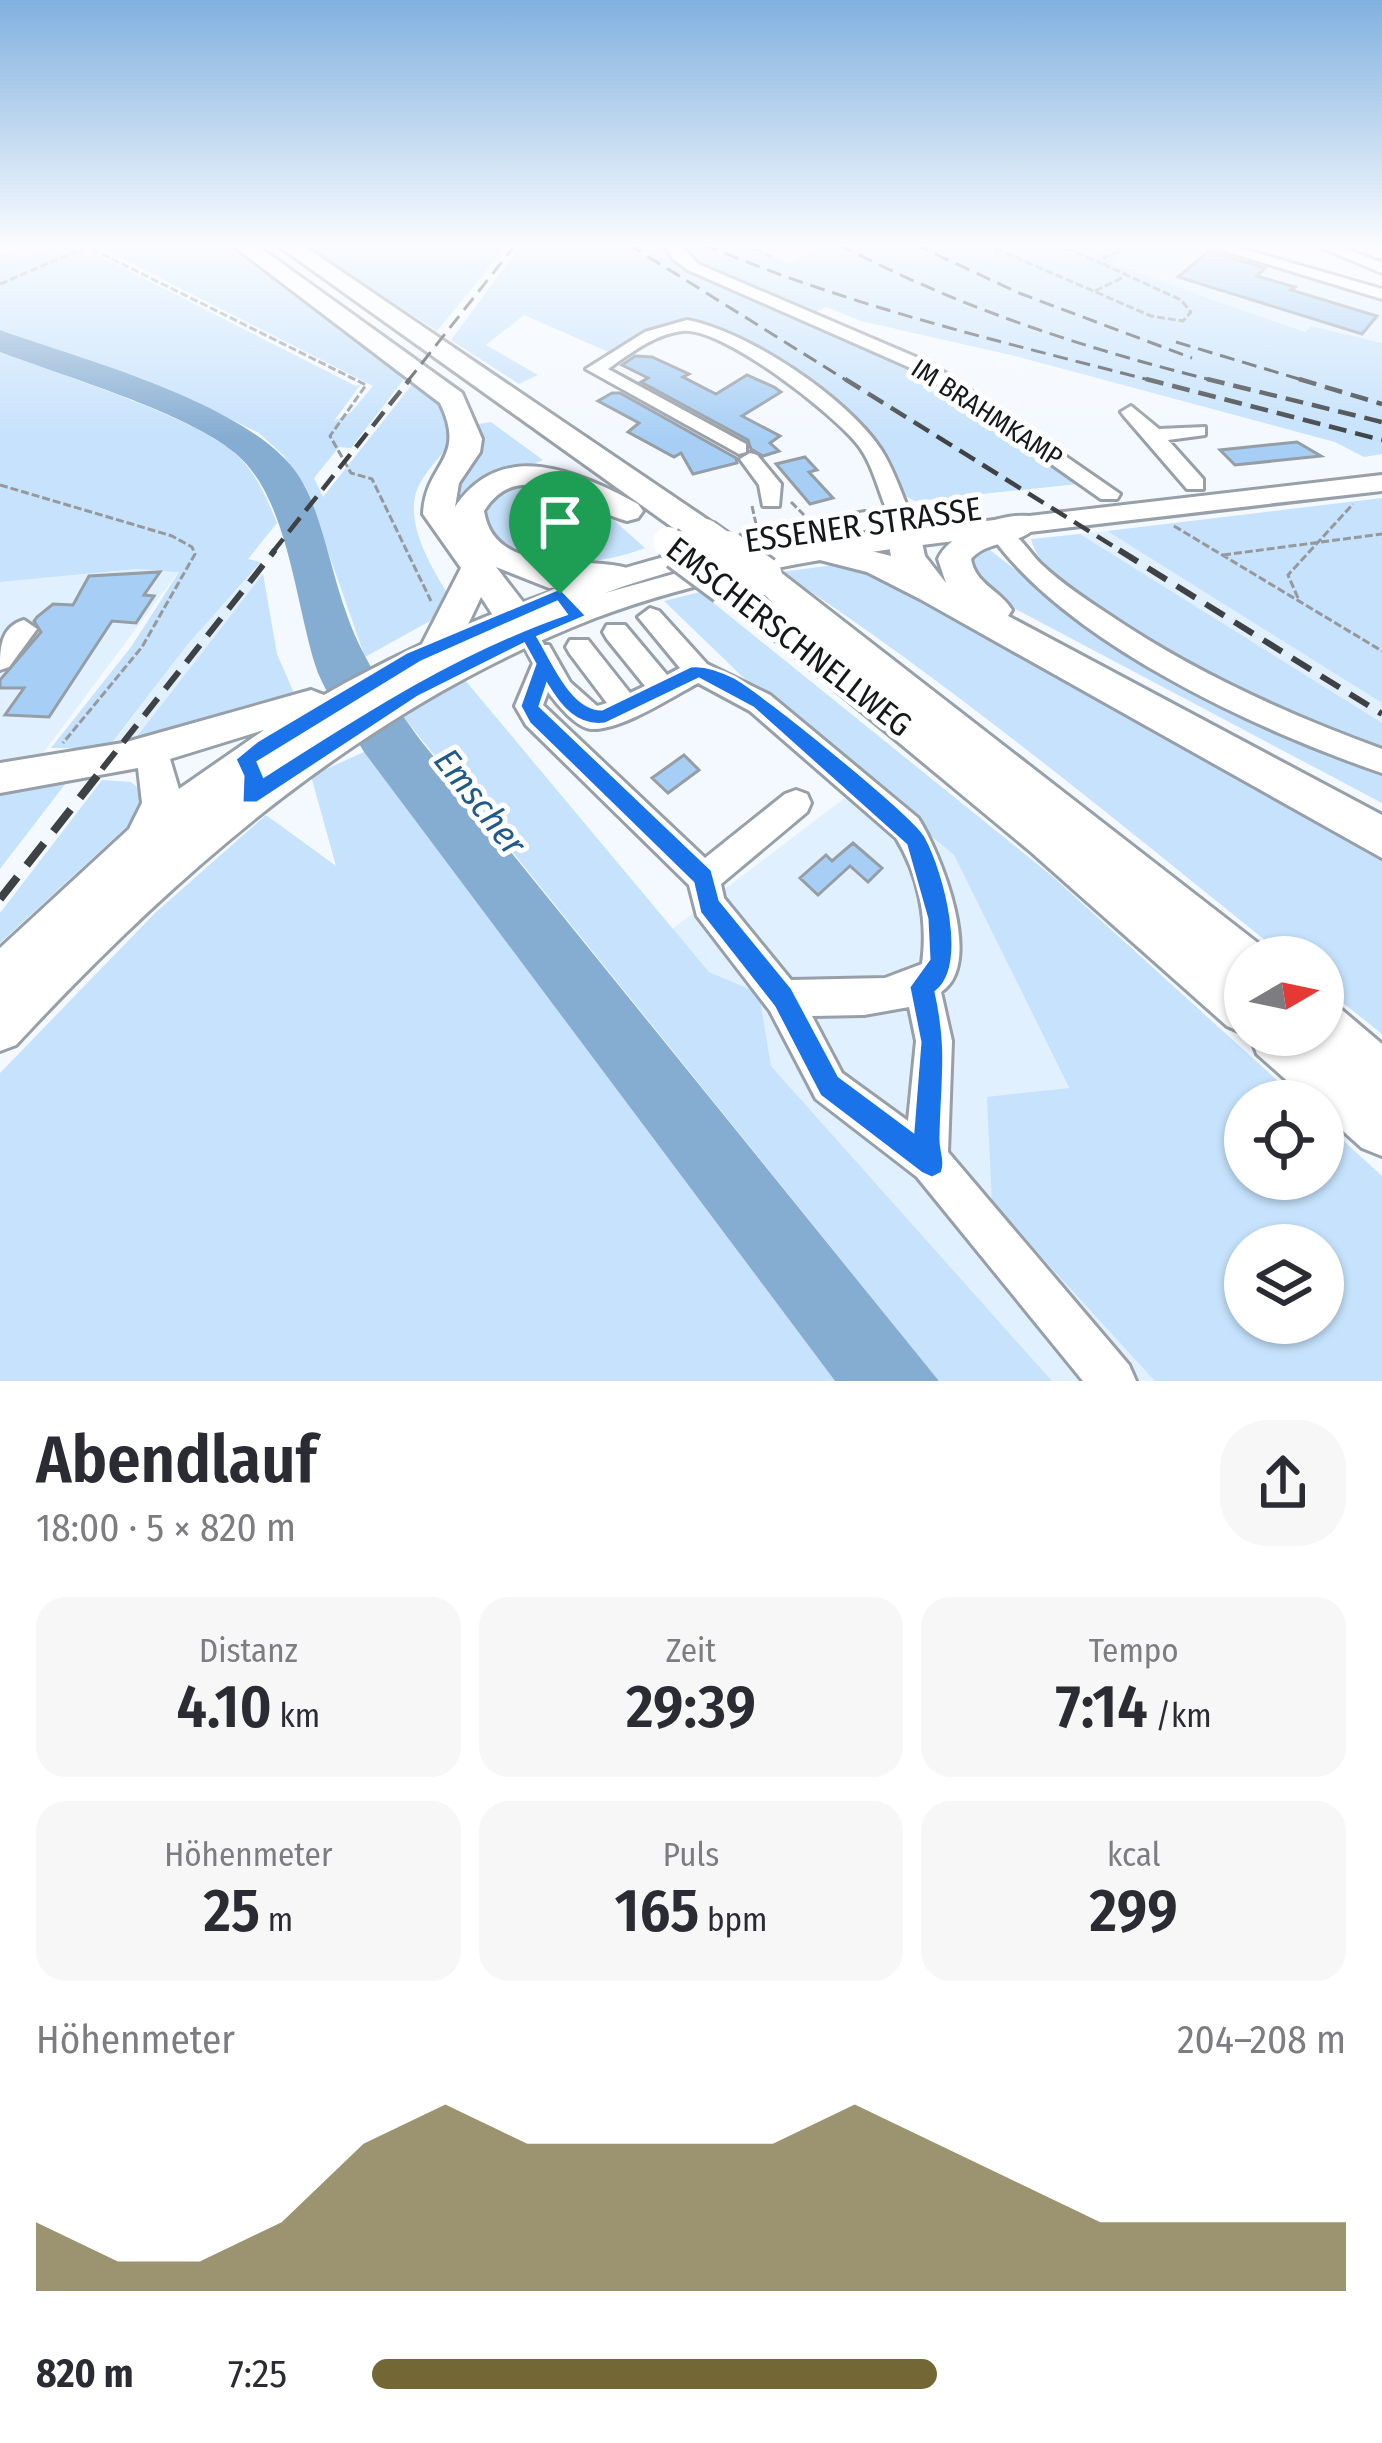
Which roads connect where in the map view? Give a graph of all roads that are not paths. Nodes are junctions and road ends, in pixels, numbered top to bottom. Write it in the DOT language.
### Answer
graph roads {
  1 [pos="341,308"];
  2 [pos="353,308"];
  3 [pos="358,308"];
  4 [pos="789,308"];
  5 [pos="1131,412"];
  6 [pos="1198,431"];
  7 [pos="1154,436"];
  8 [pos="1382,463"];
  9 [pos="1195,484"];
  10 [pos="1374,489"];
  11 [pos="1109,494"];
  12 [pos="771,501"];
  13 [pos="627,511"];
  14 [pos="1012,529"];
  15 [pos="905,530"];
  16 [pos="824,550"];
  17 [pos="485,562"];
  18 [pos="615,576"];
  19 [pos="744,580"];
  20 [pos="931,590"];
  21 [pos="650,617"];
  22 [pos="24,629"];
  23 [pos="528,629"];
  24 [pos="616,632"];
  25 [pos="1036,636"];
  26 [pos="442,644"];
  27 [pos="579,647"];
  28 [pos="0,660"];
  29 [pos="698,671"];
  30 [pos="403,679"];
  31 [pos="664,690"];
  32 [pos="626,708"];
  33 [pos="310,724"];
  34 [pos="196,737"];
  35 [pos="137,758"];
  36 [pos="1382,761"];
  37 [pos="239,777"];
  38 [pos="0,778"];
  39 [pos="796,803"];
  40 [pos="1382,823"];
  41 [pos="1382,838"];
  42 [pos="128,852"];
  43 [pos="704,878"];
  44 [pos="1224,948"];
  45 [pos="0,979"];
  46 [pos="922,987"];
  47 [pos="1224,990"];
  48 [pos="783,998"];
  49 [pos="0,1029"];
  50 [pos="1300,1056"];
  51 [pos="1382,1128"];
  52 [pos="932,1163"];
  53 [pos="1113,1381"];
  1 -- 17 [label="highway"];
  2 -- 13 [label="highway, EMSCHERSCHNELLWEG"];
  3 -- 19 [label="highway, bridge"];
  4 -- 11 [label="street, IM BRAHMKAMP"];
  5 -- 7 [label="street"];
  6 -- 7 [label="street"];
  7 -- 9 [label="street"];
  8 -- 9 [label="main road, ESSENER STRASSE"];
  9 -- 11 [label="main road, ESSENER STRASSE"];
  10 -- 14 [label="main road, ESSENER STRASSE"];
  11 -- 15 [label="main road, ESSENER STRASSE"];
  12 -- 15 [label="street"];
  13 -- 17 [label="highway"];
  13 -- 19 [label="highway, EMSCHERSCHNELLWEG, bridge"];
  14 -- 15 [label="main road, ESSENER STRASSE"];
  14 -- 25 [label="highway"];
  14 -- 36 [label="street"];
  15 -- 16 [label="main road, ESSENER STRASSE"];
  15 -- 18 [label="main road, ESSENER STRASSE"];
  15 -- 20 [label="highway"];
  15 -- 25 [label="highway"];
  16 -- 20 [label="highway"];
  16 -- 23 [label="main road, ESSENER STRASSE"];
  17 -- 18 [label="highway"];
  17 -- 23 [label="highway"];
  17 -- 26 [label="highway"];
  18 -- 23 [label="main road, ESSENER STRASSE"];
  19 -- 44 [label="highway"];
  19 -- 47 [label="highway, EMSCHERSCHNELLWEG"];
  20 -- 41 [label="highway"];
  21 -- 29 [label="street"];
  22 -- 28 [label="street"];
  23 -- 26 [label="main road, ESSENER STRASSE"];
  23 -- 30 [label="main road, ESSENER STRASSE"];
  23 -- 32 [label="street"];
  23 -- 43 [label="street"];
  24 -- 31 [label="street"];
  25 -- 40 [label="highway"];
  26 -- 30 [label="main road, ESSENER STRASSE"];
  27 -- 32 [label="street"];
  29 -- 31 [label="street"];
  29 -- 46 [label="street"];
  30 -- 33 [label="main road, ESSENER STRASSE"];
  30 -- 33 [label="main road, ESSENER STRASSE"];
  31 -- 32 [label="street"];
  33 -- 34 [label="main road"];
  33 -- 37 [label="main road, ESSENER STRASSE"];
  34 -- 35 [label="main road"];
  34 -- 37 [label="main road"];
  35 -- 37 [label="main road"];
  35 -- 38 [label="main road"];
  35 -- 42 [label="main road"];
  37 -- 42 [label="main road"];
  37 -- 49 [label="main road"];
  39 -- 43 [label="street"];
  42 -- 45 [label="main road"];
  43 -- 48 [label="street"];
  46 -- 48 [label="street"];
  46 -- 52 [label="street"];
  48 -- 52 [label="street"];
  50 -- 51 [label="highway"];
  52 -- 53 [label="street"];
}
